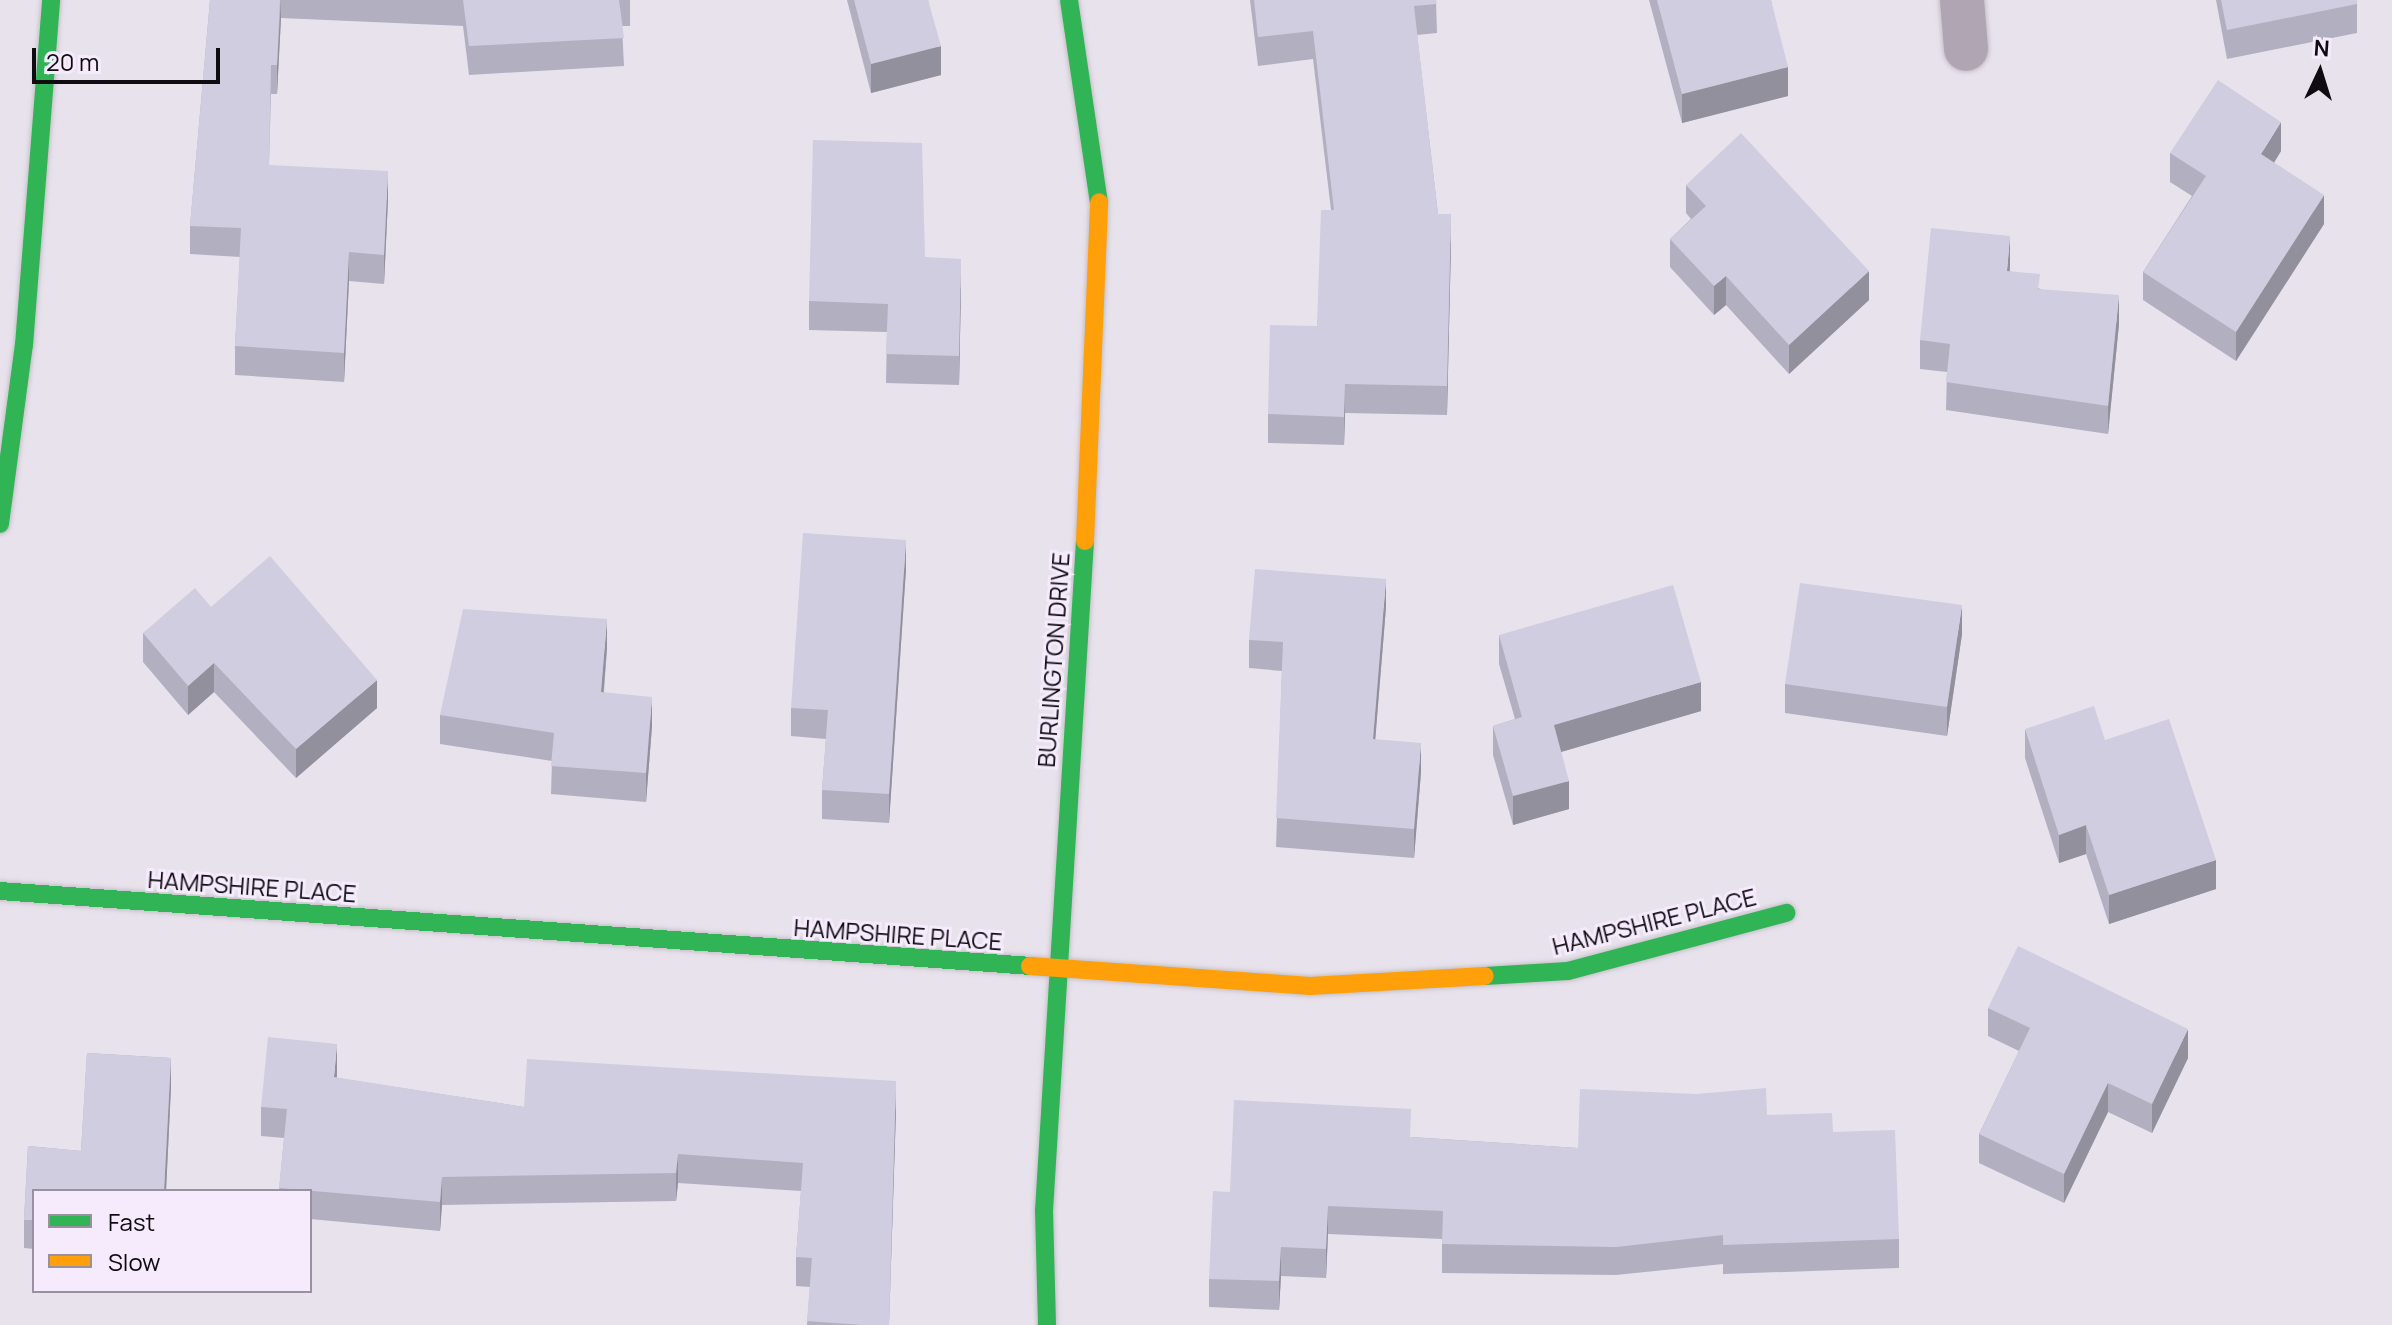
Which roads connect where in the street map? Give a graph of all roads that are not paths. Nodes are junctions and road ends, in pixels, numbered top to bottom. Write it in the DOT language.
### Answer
graph roads {
  1 [pos="51,0"];
  2 [pos="1069,0"];
  3 [pos="1962,0"];
  4 [pos="1966,49"];
  5 [pos="0,524"];
  6 [pos="0,891"];
  7 [pos="1786,913"];
  8 [pos="1058,970"];
  9 [pos="1047,1325"];
  1 -- 5 [label="street"];
  2 -- 8 [label="street, BURLINGTON DRIVE"];
  3 -- 4 [label="street"];
  6 -- 8 [label="street, HAMPSHIRE PLACE"];
  7 -- 8 [label="street, HAMPSHIRE PLACE"];
  8 -- 9 [label="street, BURLINGTON DRIVE"];
}
